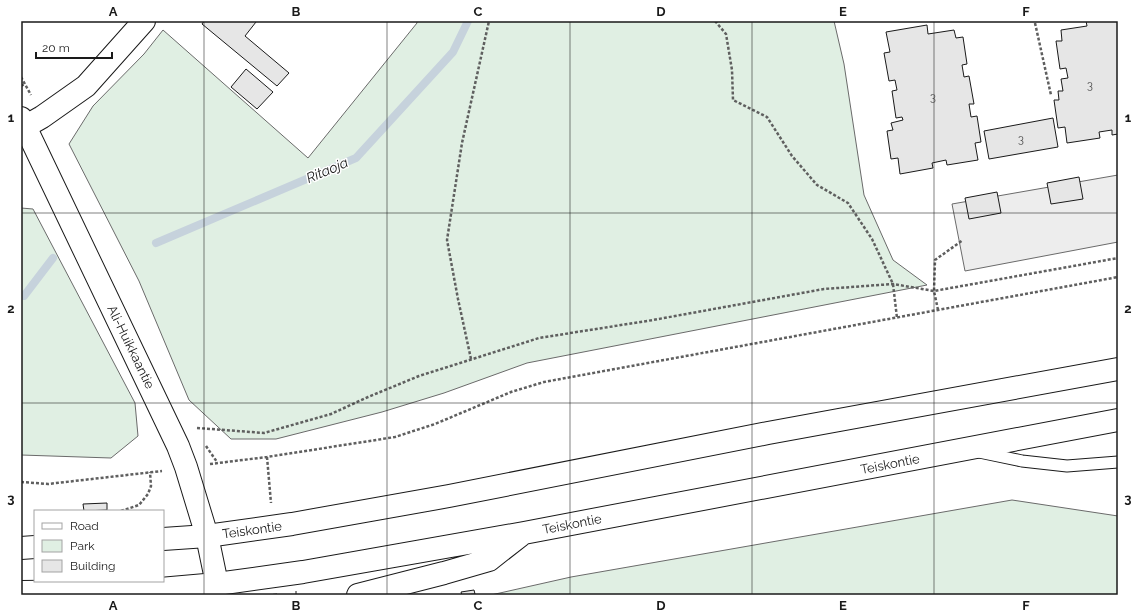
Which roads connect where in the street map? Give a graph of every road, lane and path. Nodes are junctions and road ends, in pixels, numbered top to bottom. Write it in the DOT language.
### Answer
graph roads {
  1 [pos="144,21"];
  2 [pos="489,21"];
  3 [pos="715,21"];
  4 [pos="1035,23"];
  5 [pos="25,84"];
  6 [pos="21,86"];
  7 [pos="1051,95"];
  8 [pos="23,125"];
  9 [pos="963,240"];
  10 [pos="1118,258"];
  11 [pos="1118,277"];
  12 [pos="893,284"];
  13 [pos="934,291"];
  14 [pos="938,310"];
  15 [pos="897,318"];
  16 [pos="471,359"];
  17 [pos="1118,369"];
  18 [pos="1118,420"];
  19 [pos="192,428"];
  20 [pos="965,450"];
  21 [pos="1118,462"];
  22 [pos="207,464"];
  23 [pos="161,471"];
  24 [pos="150,472"];
  25 [pos="21,482"];
  26 [pos="124,510"];
  27 [pos="524,533"];
  28 [pos="207,536"];
  29 [pos="164,539"];
  30 [pos="34,547"];
  31 [pos="21,548"];
  32 [pos="217,584"];
  33 [pos="21,592"];
  34 [pos="358,595"];
  1 -- 8 [label="main road"];
  2 -- 16 [label="path"];
  3 -- 12 [label="path"];
  4 -- 7 [label="path"];
  5 -- 6 [label="path"];
  8 -- 28 [label="main road, Ali-Huikkaantie"];
  9 -- 13 [label="path"];
  10 -- 13 [label="path"];
  11 -- 14 [label="path"];
  12 -- 13 [label="path"];
  12 -- 15 [label="path"];
  12 -- 16 [label="path"];
  13 -- 14 [label="path"];
  14 -- 15 [label="path"];
  15 -- 22 [label="path"];
  16 -- 19 [label="path"];
  17 -- 28 [label="main road, Teiskontie"];
  18 -- 20 [label="main road, Teiskontie"];
  20 -- 21 [label="lane"];
  20 -- 27 [label="main road, Teiskontie"];
  23 -- 24 [label="path"];
  24 -- 25 [label="path"];
  24 -- 26 [label="path"];
  27 -- 32 [label="main road, Teiskontie"];
  27 -- 34 [label="main road"];
  28 -- 29 [label="main road, Teiskontie"];
  28 -- 32 [label="main road, Ali-Huikkaantie"];
  30 -- 31 [label="main road"];
  32 -- 33 [label="main road, Teiskontie"];
}
